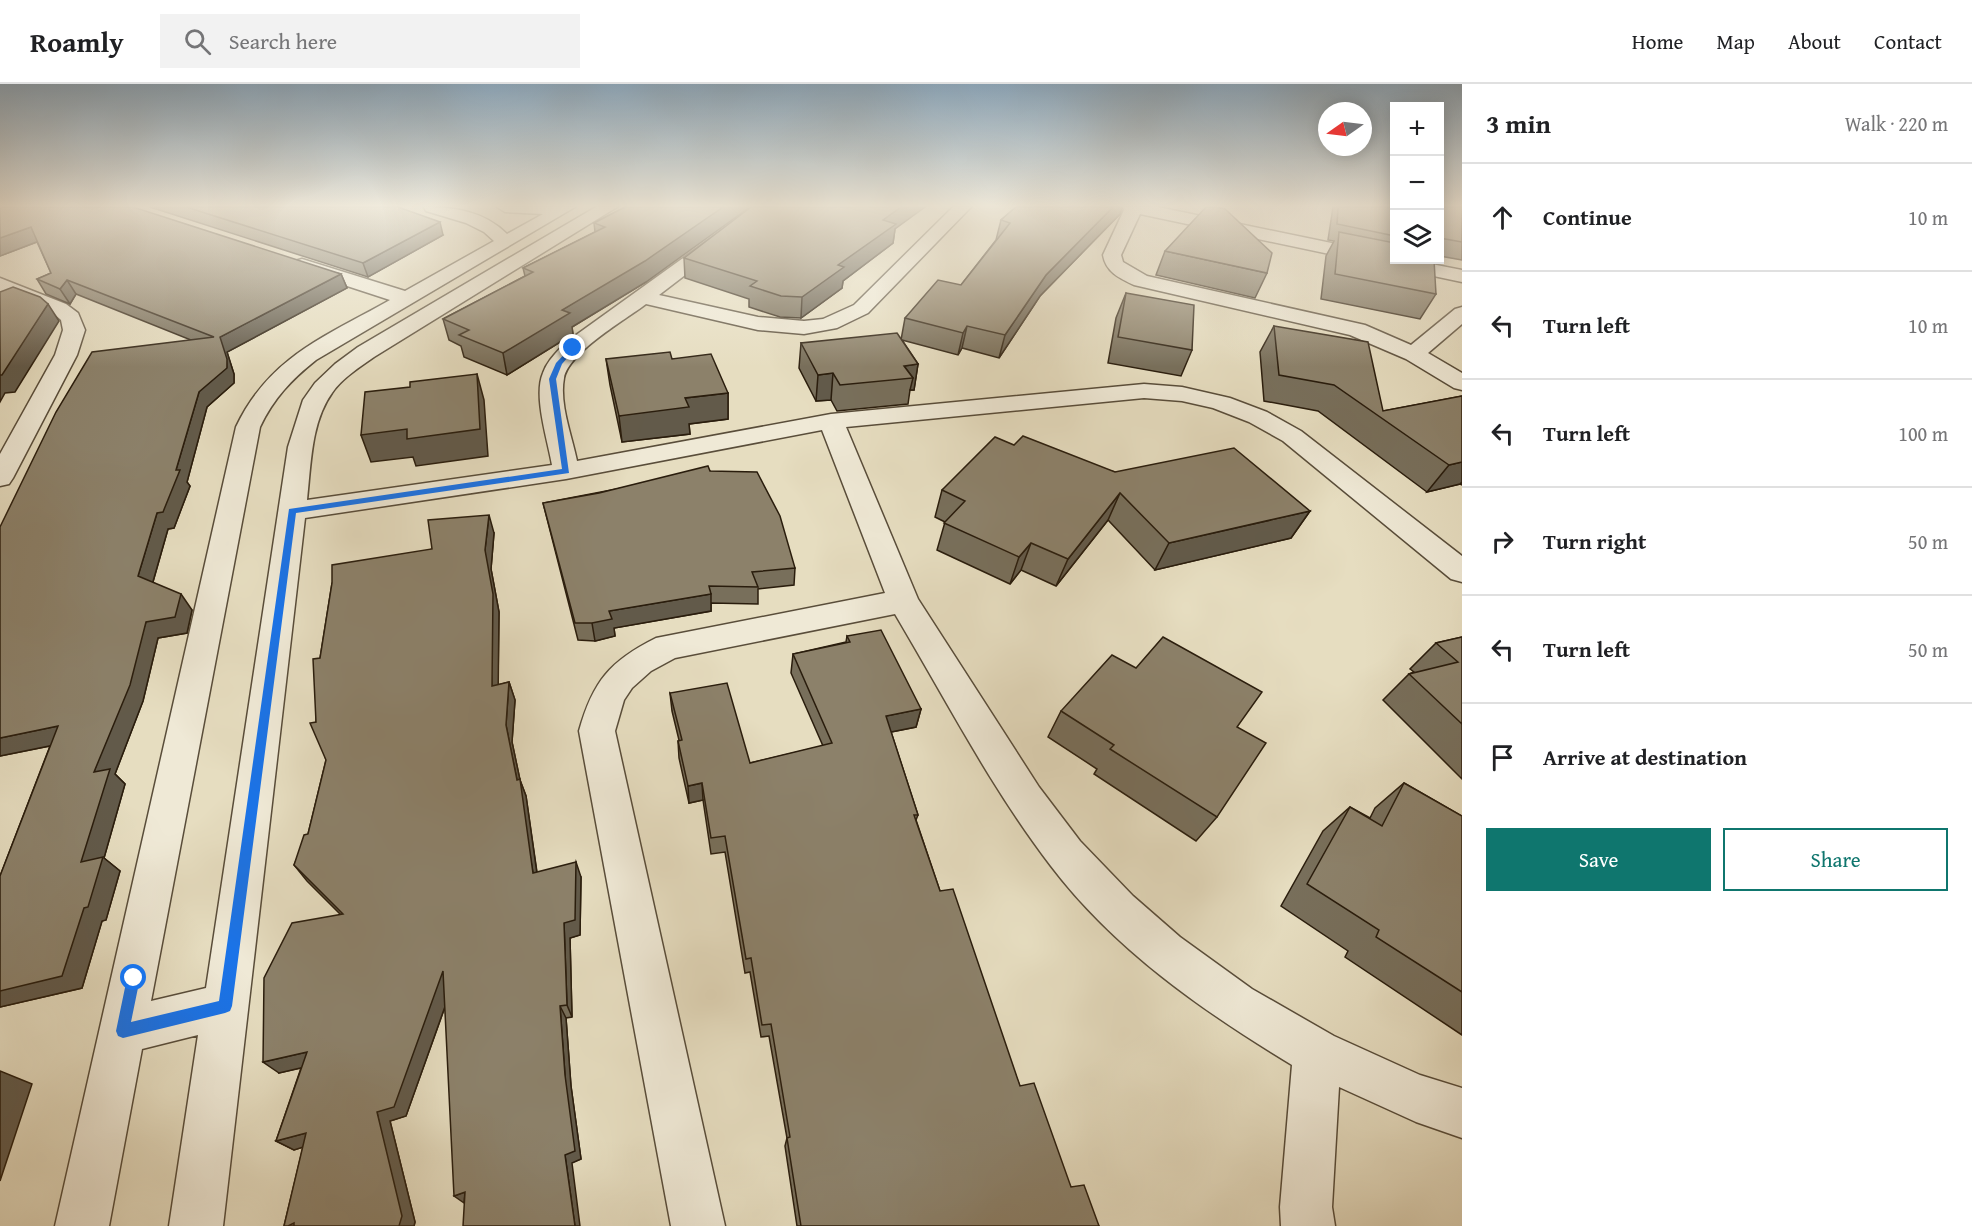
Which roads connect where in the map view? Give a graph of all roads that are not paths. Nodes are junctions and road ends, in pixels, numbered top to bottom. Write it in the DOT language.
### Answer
graph roads {
  1 [pos="286,260"];
  2 [pos="474,260"];
  3 [pos="520,260"];
  4 [pos="693,260"];
  5 [pos="910,260"];
  6 [pos="1113,260"];
  7 [pos="1386,260"];
  8 [pos="1462,276"];
  9 [pos="0,284"];
  10 [pos="643,297"];
  11 [pos="405,298"];
  12 [pos="1462,313"];
  13 [pos="1414,354"];
  14 [pos="1462,383"];
  15 [pos="831,421"];
  16 [pos="566,471"];
  17 [pos="0,478"];
  18 [pos="292,511"];
  19 [pos="1462,572"];
  20 [pos="903,602"];
  21 [pos="225,1006"];
  22 [pos="123,1031"];
  23 [pos="1317,1053"];
  24 [pos="1462,1113"];
  25 [pos="82,1226"];
  26 [pos="196,1226"];
  27 [pos="698,1226"];
  28 [pos="1308,1226"];
  1 -- 11 [label="street"];
  2 -- 11 [label="street"];
  3 -- 18 [label="street"];
  4 -- 10 [label="street"];
  5 -- 10 [label="street"];
  6 -- 13 [label="street"];
  7 -- 8 [label="street"];
  9 -- 17 [label="street"];
  10 -- 16 [label="street"];
  11 -- 22 [label="street"];
  12 -- 13 [label="street"];
  13 -- 14 [label="street"];
  15 -- 16 [label="street"];
  15 -- 19 [label="street"];
  15 -- 20 [label="street"];
  16 -- 18 [label="street"];
  18 -- 21 [label="street"];
  20 -- 23 [label="street"];
  20 -- 27 [label="street"];
  21 -- 22 [label="street"];
  21 -- 26 [label="street"];
  22 -- 25 [label="street"];
  23 -- 24 [label="street"];
  23 -- 28 [label="street"];
}
